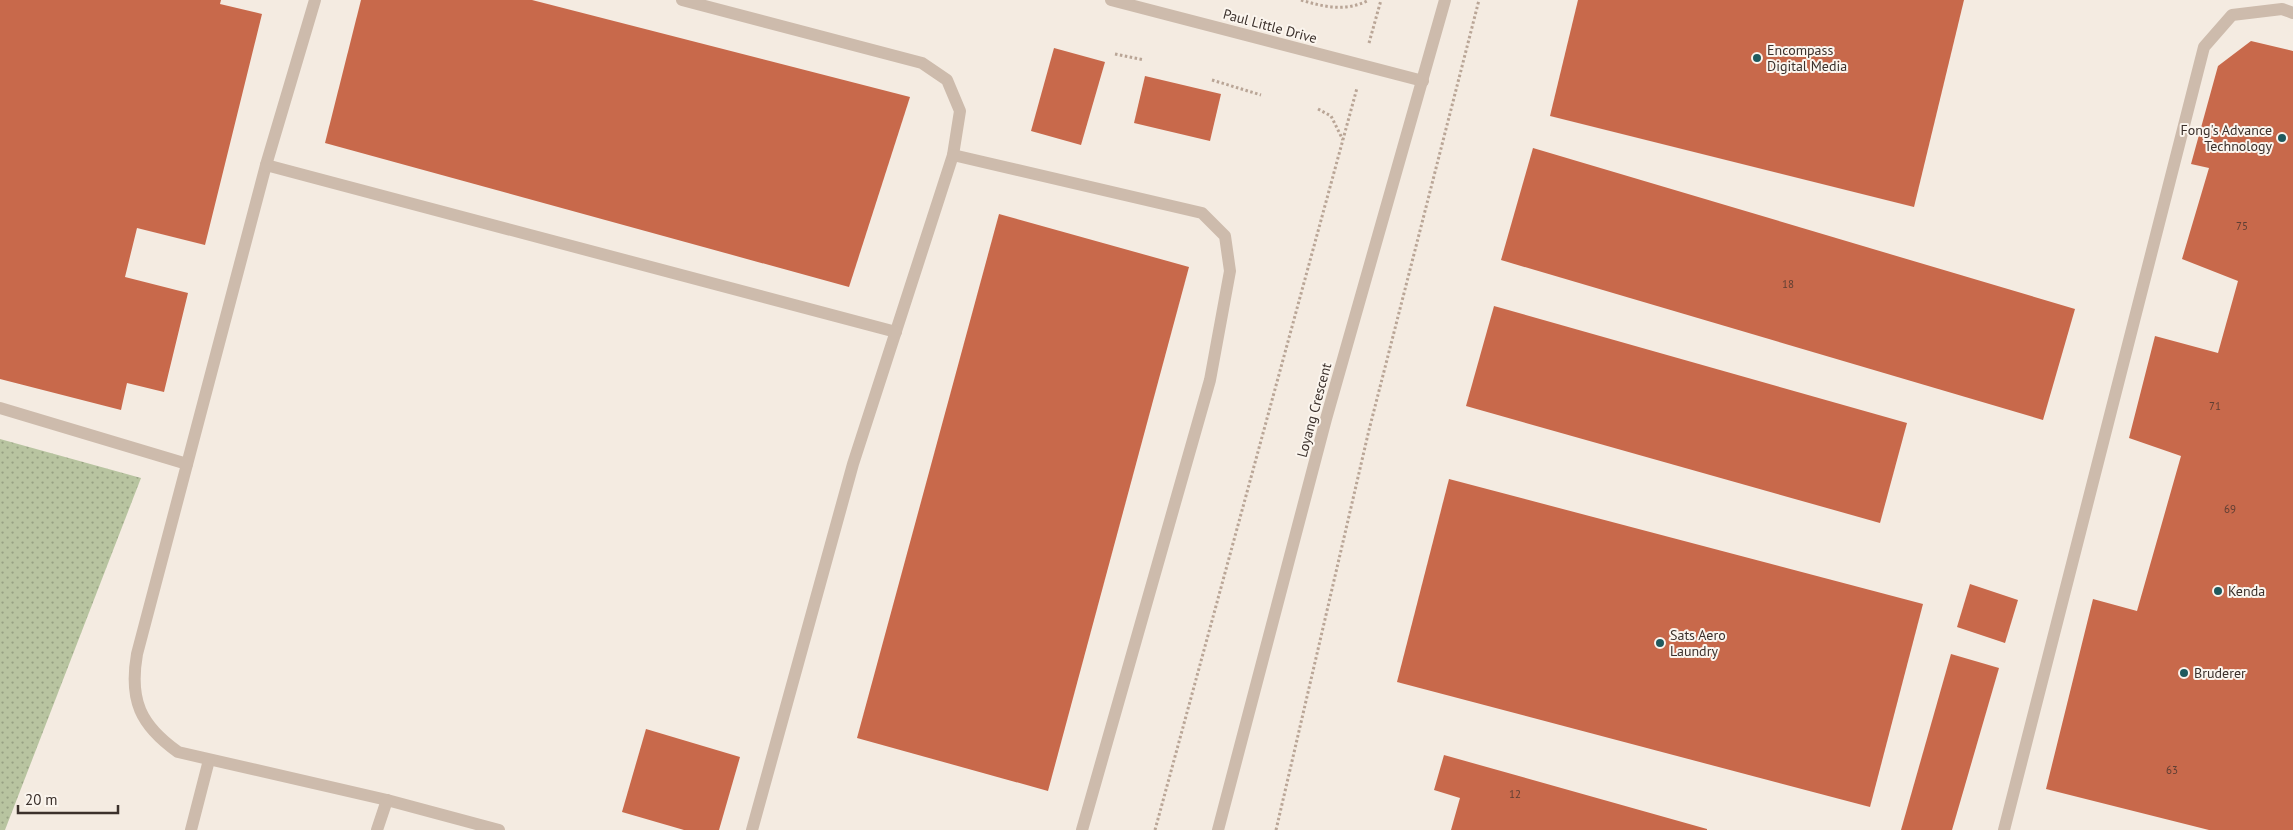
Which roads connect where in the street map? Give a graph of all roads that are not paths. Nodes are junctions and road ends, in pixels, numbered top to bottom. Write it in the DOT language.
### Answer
graph roads {
  1 [pos="315,0"];
  2 [pos="682,0"];
  3 [pos="1111,0"];
  4 [pos="1446,0"];
  5 [pos="2293,13"];
  6 [pos="1422,81"];
  7 [pos="953,155"];
  8 [pos="266,165"];
  9 [pos="896,332"];
  10 [pos="0,408"];
  11 [pos="187,464"];
  12 [pos="209,760"];
  13 [pos="387,800"];
  14 [pos="191,830"];
  15 [pos="377,830"];
  16 [pos="499,830"];
  17 [pos="752,830"];
  18 [pos="1082,830"];
  19 [pos="1218,830"];
  20 [pos="2004,830"];
  1 -- 8 [label="street"];
  2 -- 7 [label="street"];
  3 -- 6 [label="street, Paul Little Drive"];
  4 -- 6 [label="street, Loyang Crescent"];
  5 -- 20 [label="street"];
  6 -- 19 [label="street, Loyang Crescent"];
  7 -- 9 [label="street"];
  7 -- 18 [label="street"];
  8 -- 9 [label="street"];
  8 -- 11 [label="street"];
  9 -- 17 [label="street"];
  10 -- 11 [label="street"];
  11 -- 12 [label="street"];
  12 -- 13 [label="street"];
  12 -- 14 [label="street"];
  13 -- 15 [label="street"];
  13 -- 16 [label="street"];
}
